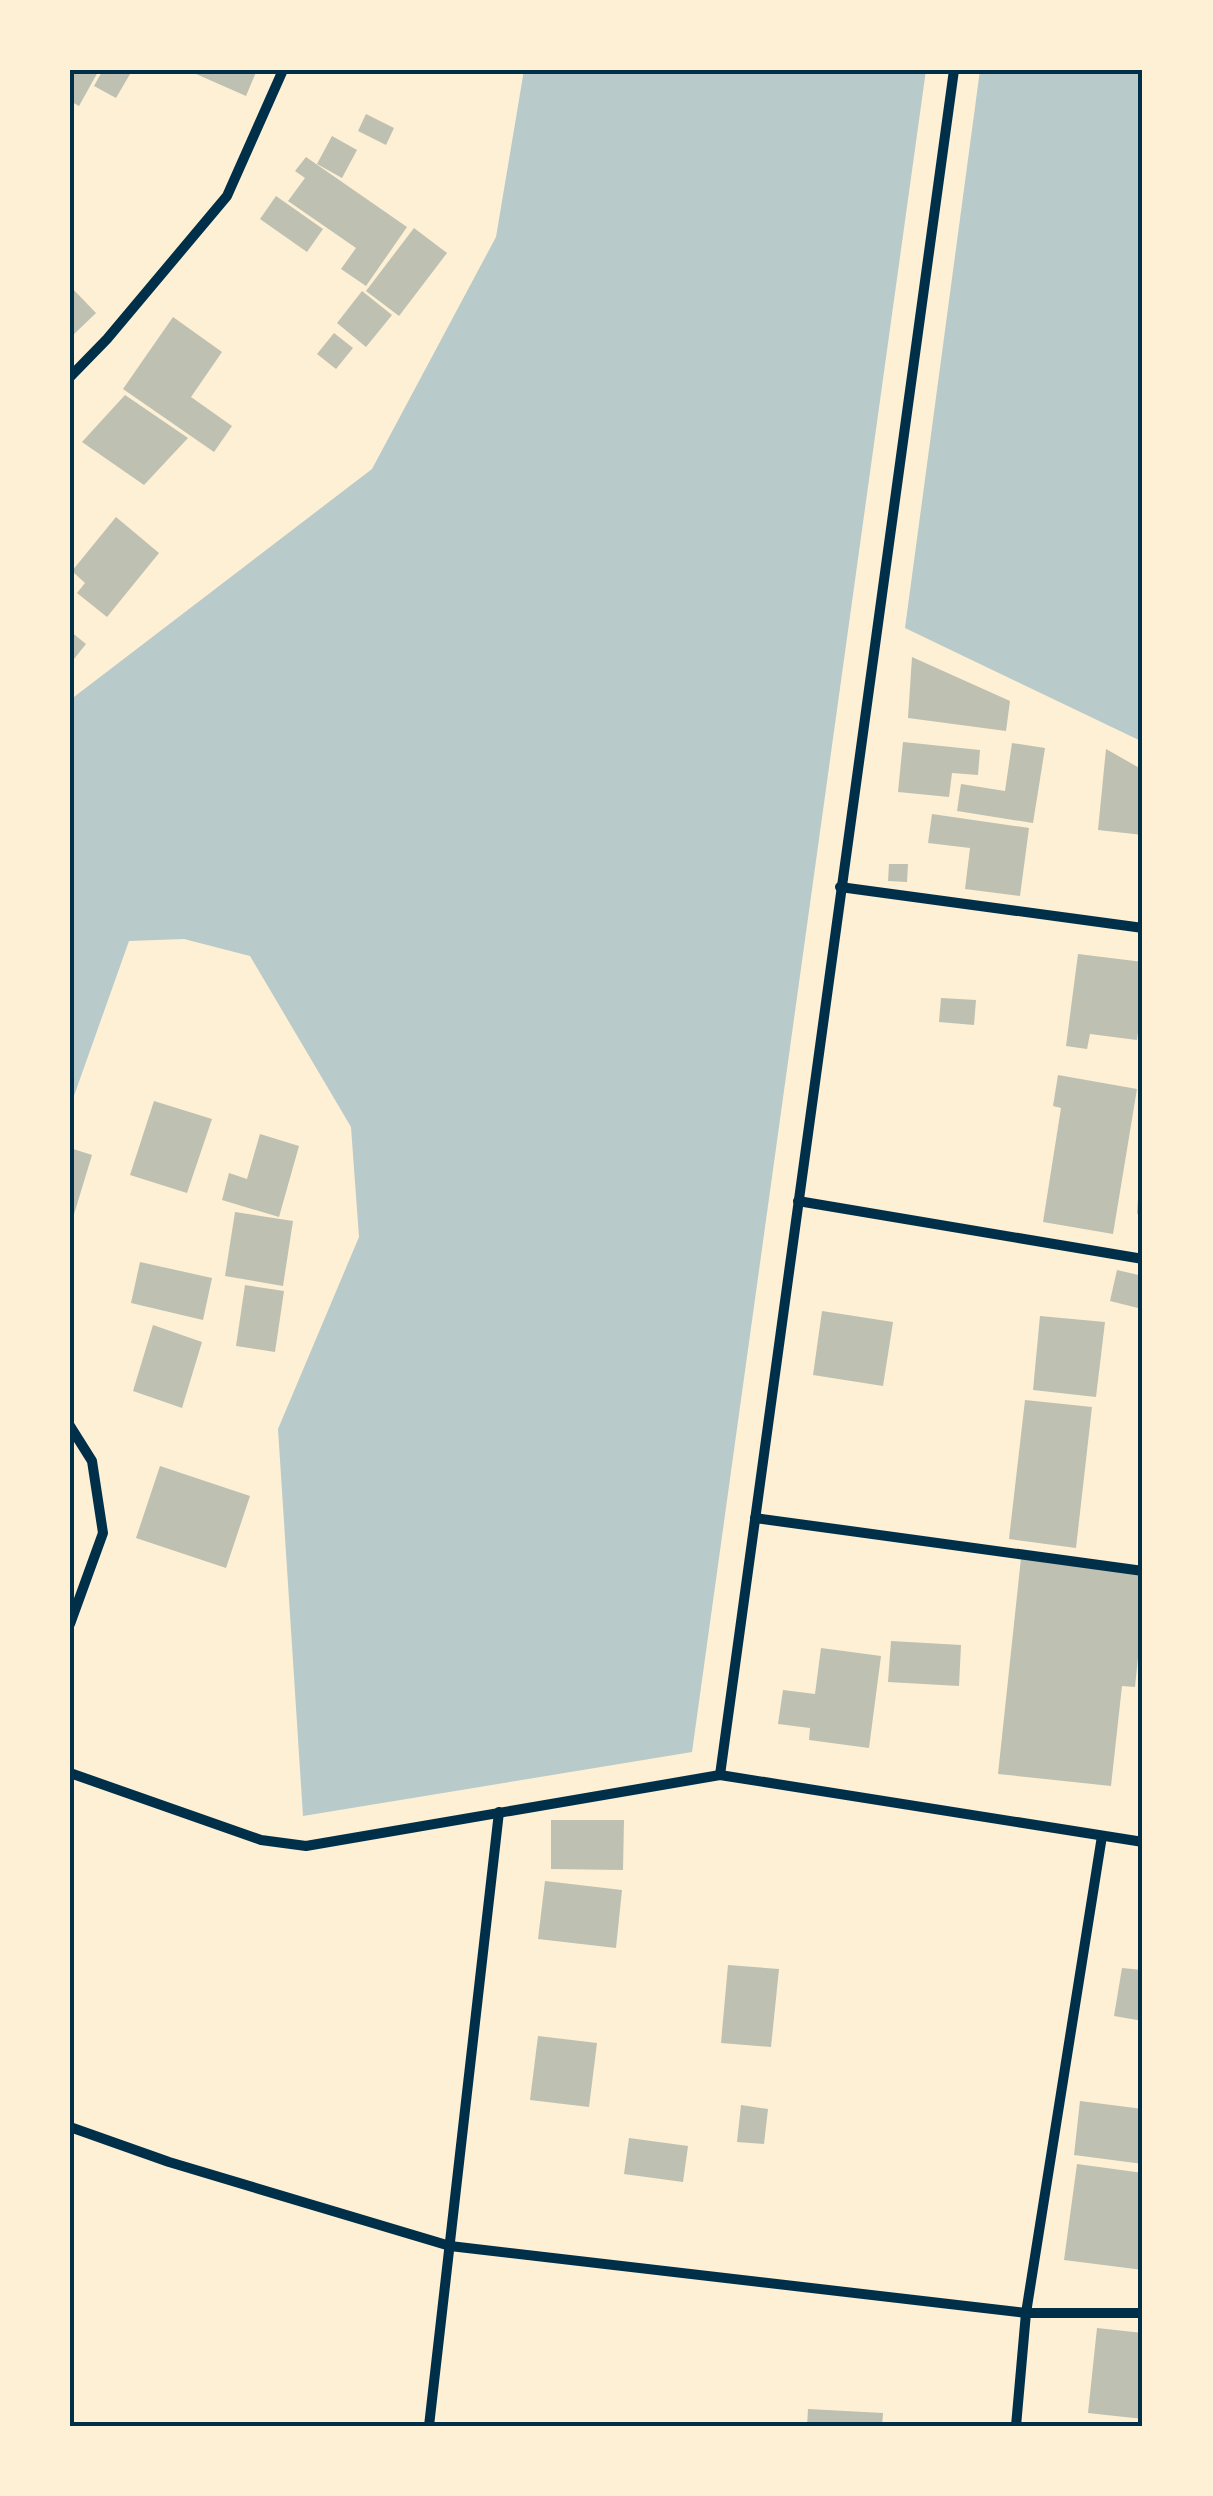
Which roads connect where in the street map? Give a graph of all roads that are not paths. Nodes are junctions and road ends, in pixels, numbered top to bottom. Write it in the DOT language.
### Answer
graph roads {
  1 [pos="284,70"];
  2 [pos="954,70"];
  3 [pos="70,376"];
  4 [pos="840,887"];
  5 [pos="1143,928"];
  6 [pos="798,1201"];
  7 [pos="1143,1260"];
  8 [pos="70,1426"];
  9 [pos="755,1518"];
  10 [pos="1143,1571"];
  11 [pos="70,1624"];
  12 [pos="70,1773"];
  13 [pos="720,1775"];
  14 [pos="499,1812"];
  15 [pos="1102,1836"];
  16 [pos="1143,1842"];
  17 [pos="70,2127"];
  18 [pos="450,2246"];
  19 [pos="1026,2313"];
  20 [pos="1143,2313"];
  21 [pos="429,2426"];
  22 [pos="1016,2426"];
  1 -- 3 [label="street"];
  2 -- 4 [label="street"];
  4 -- 5 [label="street"];
  4 -- 6 [label="street"];
  6 -- 7 [label="street"];
  6 -- 9 [label="street"];
  8 -- 11 [label="street"];
  9 -- 10 [label="street"];
  9 -- 13 [label="street"];
  12 -- 14 [label="street"];
  13 -- 14 [label="street"];
  13 -- 15 [label="street"];
  14 -- 18 [label="street"];
  15 -- 16 [label="street"];
  15 -- 19 [label="street"];
  17 -- 18 [label="street"];
  18 -- 19 [label="street"];
  18 -- 21 [label="street"];
  19 -- 20 [label="street"];
  19 -- 22 [label="street"];
}
